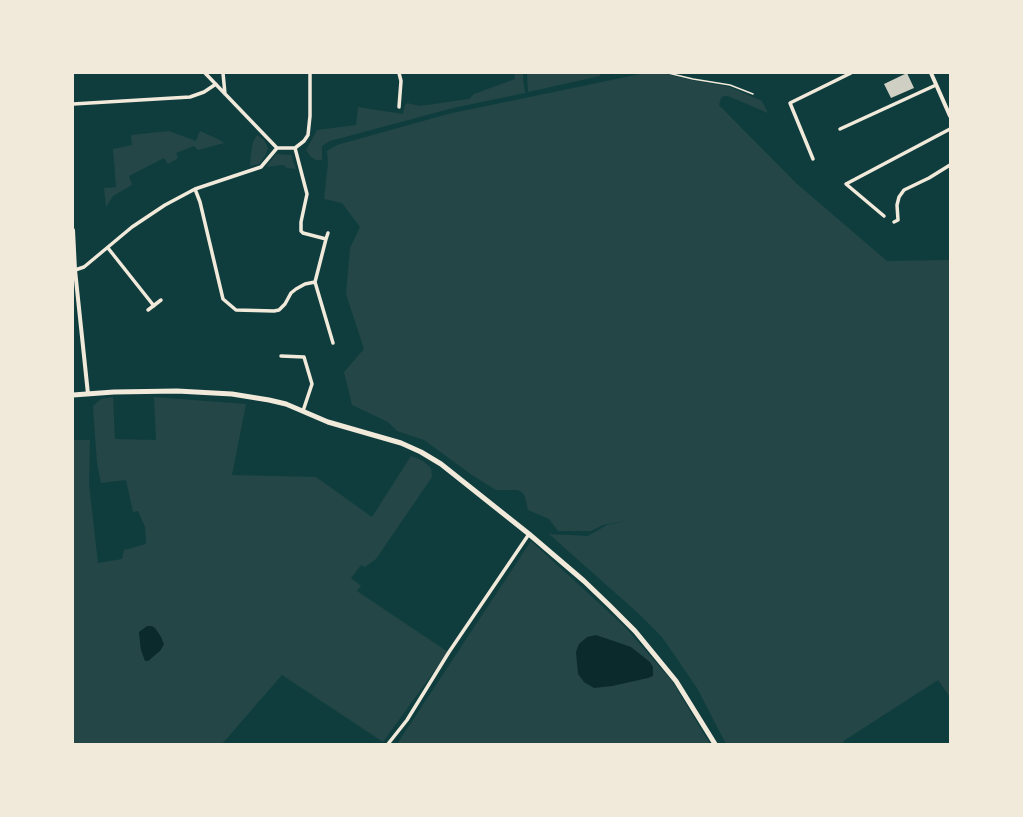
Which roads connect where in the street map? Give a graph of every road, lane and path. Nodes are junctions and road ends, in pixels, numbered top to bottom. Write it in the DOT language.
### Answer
graph roads {
  1 [pos="205,73"];
  2 [pos="224,73"];
  3 [pos="310,73"];
  4 [pos="399,73"];
  5 [pos="668,73"];
  6 [pos="851,73"];
  7 [pos="931,73"];
  8 [pos="216,84"];
  9 [pos="936,85"];
  10 [pos="225,94"];
  11 [pos="753,94"];
  12 [pos="73,104"];
  13 [pos="399,106"];
  14 [pos="950,116"];
  15 [pos="840,129"];
  16 [pos="950,129"];
  17 [pos="277,148"];
  18 [pos="295,148"];
  19 [pos="813,159"];
  20 [pos="950,165"];
  21 [pos="195,189"];
  22 [pos="884,216"];
  23 [pos="894,222"];
  24 [pos="73,230"];
  25 [pos="328,233"];
  26 [pos="326,239"];
  27 [pos="108,248"];
  28 [pos="75,270"];
  29 [pos="315,282"];
  30 [pos="75,288"];
  31 [pos="161,300"];
  32 [pos="154,306"];
  33 [pos="148,310"];
  34 [pos="332,338"];
  35 [pos="326,340"];
  36 [pos="333,343"];
  37 [pos="281,356"];
  38 [pos="88,394"];
  39 [pos="73,395"];
  40 [pos="303,411"];
  41 [pos="529,534"];
  42 [pos="388,744"];
  43 [pos="715,744"];
  1 -- 8 [label="street"];
  2 -- 10 [label="street"];
  3 -- 18 [label="street"];
  4 -- 13 [label="street"];
  5 -- 11 [label="path"];
  6 -- 19 [label="street"];
  7 -- 9 [label="street"];
  8 -- 10 [label="street"];
  8 -- 12 [label="street"];
  9 -- 14 [label="street"];
  9 -- 15 [label="street"];
  10 -- 17 [label="street"];
  16 -- 22 [label="street"];
  17 -- 18 [label="street"];
  17 -- 21 [label="street"];
  18 -- 26 [label="street"];
  20 -- 23 [label="street"];
  21 -- 27 [label="street"];
  21 -- 29 [label="street"];
  24 -- 28 [label="street"];
  25 -- 26 [label="street"];
  26 -- 29 [label="street"];
  27 -- 28 [label="street"];
  27 -- 32 [label="street"];
  28 -- 30 [label="street"];
  29 -- 34 [label="street"];
  30 -- 38 [label="street"];
  31 -- 32 [label="street"];
  32 -- 33 [label="street"];
  34 -- 35 [label="street"];
  34 -- 36 [label="street"];
  37 -- 40 [label="street"];
  38 -- 39 [label="main road"];
  38 -- 40 [label="main road"];
  40 -- 41 [label="main road"];
  41 -- 42 [label="street"];
  41 -- 43 [label="main road"];
}
